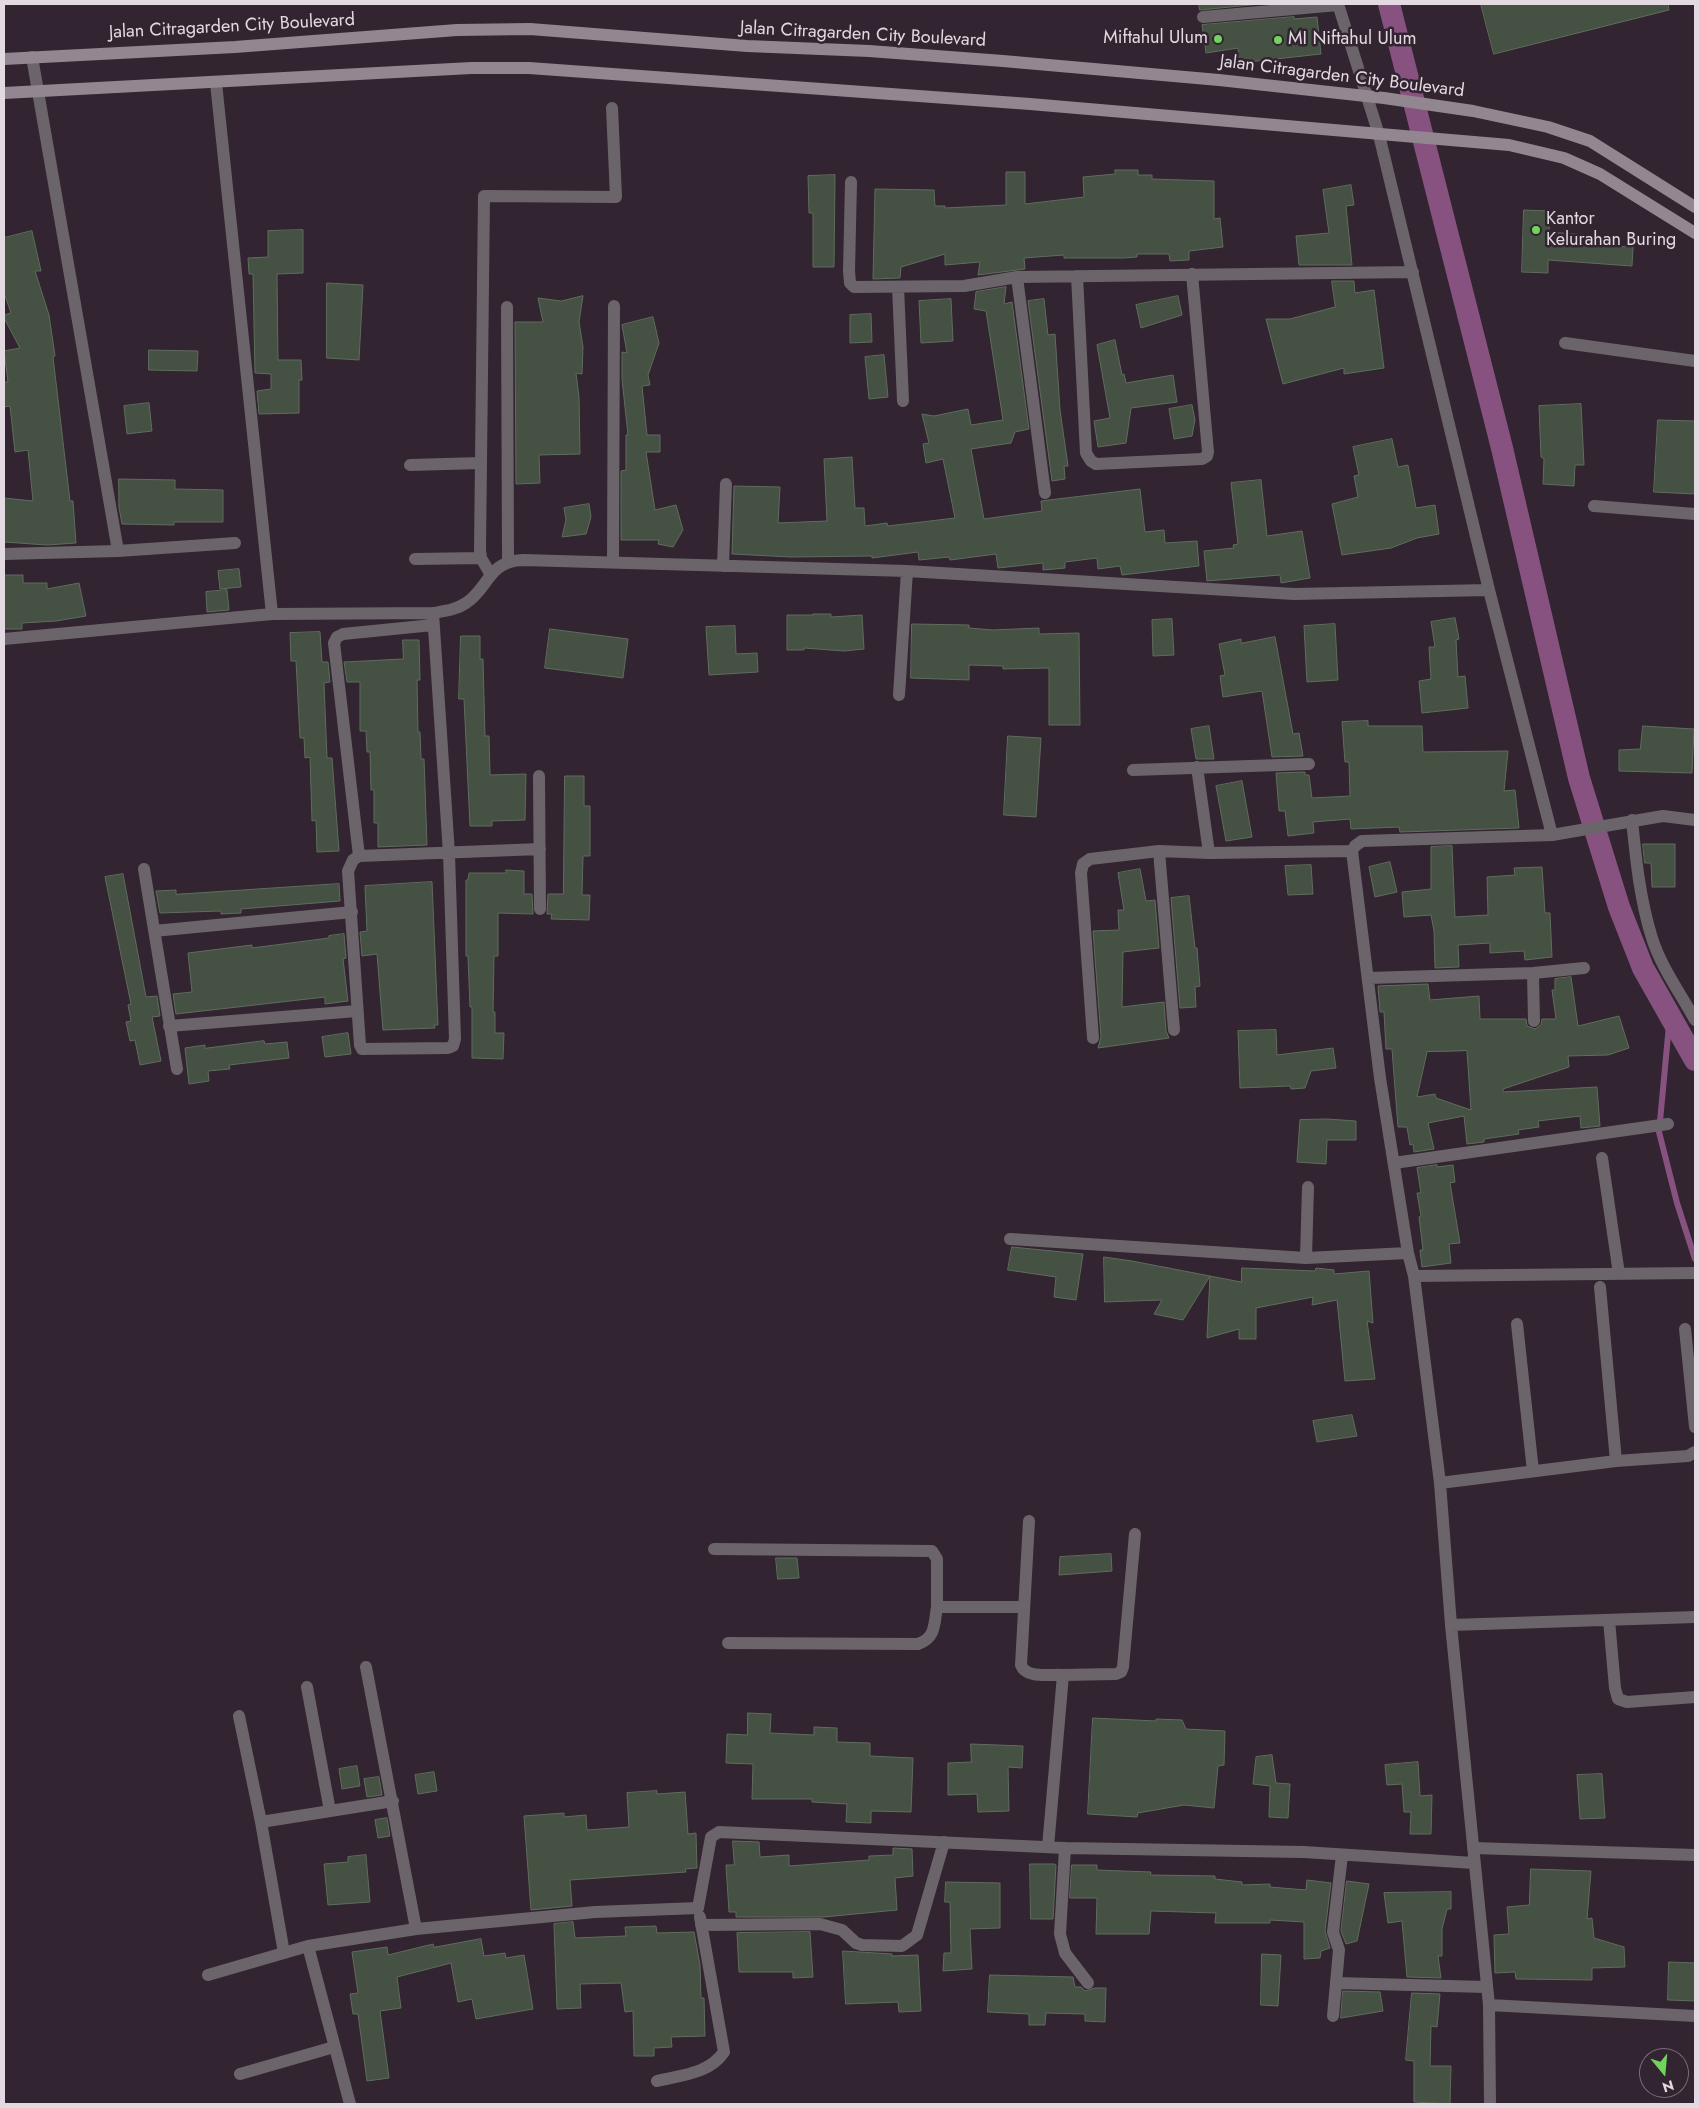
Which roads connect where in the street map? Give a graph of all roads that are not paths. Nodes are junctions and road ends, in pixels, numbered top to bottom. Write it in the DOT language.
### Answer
graph roads {
  1 [pos="1338,4"];
  2 [pos="1203,17"];
  3 [pos="32,57"];
  4 [pos="4,59"];
  5 [pos="216,83"];
  6 [pos="40,92"];
  7 [pos="4,93"];
  8 [pos="1368,96"];
  9 [pos="612,108"];
  10 [pos="1385,134"];
  11 [pos="851,182"];
  12 [pos="1695,208"];
  13 [pos="1695,233"];
  14 [pos="1413,272"];
  15 [pos="1192,274"];
  16 [pos="1077,276"];
  17 [pos="1017,277"];
  18 [pos="898,287"];
  19 [pos="614,306"];
  20 [pos="507,307"];
  21 [pos="1565,343"];
  22 [pos="1695,361"];
  23 [pos="903,401"];
  24 [pos="481,463"];
  25 [pos="410,465"];
  26 [pos="726,484"];
  27 [pos="1045,494"];
  28 [pos="1594,506"];
  29 [pos="1695,514"];
  30 [pos="235,543"];
  31 [pos="118,551"];
  32 [pos="4,554"];
  33 [pos="481,558"];
  34 [pos="414,559"];
  35 [pos="508,561"];
  36 [pos="613,562"];
  37 [pos="723,566"];
  38 [pos="907,571"];
  39 [pos="491,575"];
  40 [pos="1489,590"];
  41 [pos="272,614"];
  42 [pos="433,619"];
  43 [pos="4,638"];
  44 [pos="899,695"];
  45 [pos="1309,764"];
  46 [pos="1197,767"];
  47 [pos="1133,770"];
  48 [pos="539,776"];
  49 [pos="1695,820"];
  50 [pos="1630,821"];
  51 [pos="1552,835"];
  52 [pos="540,848"];
  53 [pos="1159,851"];
  54 [pos="1352,851"];
  55 [pos="1209,853"];
  56 [pos="448,854"];
  57 [pos="359,856"];
  58 [pos="144,869"];
  59 [pos="540,909"];
  60 [pos="352,912"];
  61 [pos="154,931"];
  62 [pos="1584,968"];
  63 [pos="1533,973"];
  64 [pos="1368,978"];
  65 [pos="357,1011"];
  66 [pos="1695,1020"];
  67 [pos="1534,1021"];
  68 [pos="169,1026"];
  69 [pos="1174,1030"];
  70 [pos="1093,1038"];
  71 [pos="177,1069"];
  72 [pos="1668,1124"];
  73 [pos="1602,1158"];
  74 [pos="1394,1163"];
  75 [pos="1308,1187"];
  76 [pos="1010,1238"];
  77 [pos="1408,1253"];
  78 [pos="1306,1258"];
  79 [pos="1690,1273"];
  80 [pos="1619,1274"];
  81 [pos="1414,1276"];
  82 [pos="1600,1287"];
  83 [pos="1517,1324"];
  84 [pos="1685,1329"];
  85 [pos="1695,1427"];
  86 [pos="1695,1452"];
  87 [pos="1616,1461"];
  88 [pos="1533,1471"];
  89 [pos="1440,1482"];
  90 [pos="1029,1520"];
  91 [pos="1134,1534"];
  92 [pos="714,1549"];
  93 [pos="937,1607"];
  94 [pos="1024,1607"];
  95 [pos="1695,1617"];
  96 [pos="1609,1620"];
  97 [pos="1451,1625"];
  98 [pos="728,1643"];
  99 [pos="366,1667"];
  100 [pos="1063,1675"];
  101 [pos="307,1687"];
  102 [pos="1695,1697"];
  103 [pos="239,1716"];
  104 [pos="393,1801"];
  105 [pos="330,1812"];
  106 [pos="261,1822"];
  107 [pos="944,1842"];
  108 [pos="1048,1847"];
  109 [pos="1065,1848"];
  110 [pos="1473,1848"];
  111 [pos="1342,1855"];
  112 [pos="1695,1855"];
  113 [pos="1474,1863"];
  114 [pos="698,1908"];
  115 [pos="701,1925"];
  116 [pos="416,1929"];
  117 [pos="308,1946"];
  118 [pos="284,1953"];
  119 [pos="208,1975"];
  120 [pos="1088,1983"];
  121 [pos="1336,1983"];
  122 [pos="1486,1986"];
  123 [pos="1489,2005"];
  124 [pos="1333,2016"];
  125 [pos="1695,2016"];
  126 [pos="334,2047"];
  127 [pos="240,2074"];
  128 [pos="657,2081"];
  129 [pos="350,2104"];
  130 [pos="1490,2104"];
  1 -- 2 [label="street"];
  1 -- 8 [label="street"];
  3 -- 4 [label="main road, Jalan Citragarden City Boulevard"];
  3 -- 6 [label="street"];
  3 -- 8 [label="main road, Jalan Citragarden City Boulevard"];
  5 -- 6 [label="main road"];
  5 -- 10 [label="main road"];
  5 -- 41 [label="street"];
  6 -- 7 [label="main road"];
  6 -- 31 [label="street"];
  8 -- 10 [label="street"];
  8 -- 12 [label="main road, Jalan Citragarden City Boulevard"];
  9 -- 24 [label="street"];
  10 -- 13 [label="main road"];
  10 -- 14 [label="street"];
  11 -- 18 [label="street"];
  14 -- 15 [label="street"];
  14 -- 40 [label="street"];
  15 -- 16 [label="street"];
  15 -- 16 [label="street"];
  16 -- 17 [label="street"];
  17 -- 18 [label="street"];
  17 -- 27 [label="street"];
  18 -- 23 [label="street"];
  19 -- 36 [label="street"];
  20 -- 35 [label="street"];
  21 -- 22 [label="street"];
  24 -- 25 [label="street"];
  24 -- 33 [label="street"];
  26 -- 37 [label="street"];
  28 -- 29 [label="street"];
  30 -- 31 [label="street"];
  31 -- 32 [label="street"];
  33 -- 34 [label="street"];
  33 -- 39 [label="street"];
  35 -- 36 [label="street"];
  35 -- 39 [label="street"];
  36 -- 37 [label="street"];
  37 -- 38 [label="street"];
  38 -- 40 [label="street"];
  38 -- 44 [label="street"];
  39 -- 42 [label="street"];
  40 -- 51 [label="street"];
  41 -- 42 [label="street"];
  41 -- 43 [label="street"];
  42 -- 56 [label="street"];
  42 -- 57 [label="street"];
  45 -- 46 [label="street"];
  46 -- 47 [label="street"];
  46 -- 55 [label="street"];
  48 -- 52 [label="street"];
  49 -- 50 [label="street"];
  50 -- 51 [label="street"];
  50 -- 66 [label="street"];
  51 -- 54 [label="street"];
  52 -- 56 [label="street"];
  52 -- 59 [label="street"];
  53 -- 55 [label="street"];
  53 -- 69 [label="street"];
  53 -- 70 [label="street"];
  54 -- 55 [label="street"];
  54 -- 64 [label="street"];
  56 -- 57 [label="street"];
  56 -- 65 [label="street"];
  57 -- 60 [label="street"];
  58 -- 61 [label="street"];
  60 -- 61 [label="street"];
  60 -- 65 [label="street"];
  61 -- 68 [label="street"];
  62 -- 63 [label="street"];
  63 -- 64 [label="street"];
  63 -- 67 [label="street"];
  64 -- 74 [label="street"];
  65 -- 68 [label="street"];
  68 -- 71 [label="street"];
  72 -- 74 [label="street"];
  73 -- 80 [label="street"];
  74 -- 77 [label="street"];
  75 -- 78 [label="street"];
  76 -- 78 [label="street"];
  77 -- 78 [label="street"];
  77 -- 81 [label="street"];
  79 -- 80 [label="street"];
  80 -- 81 [label="street"];
  81 -- 89 [label="street"];
  82 -- 87 [label="street"];
  83 -- 88 [label="street"];
  84 -- 85 [label="street"];
  86 -- 87 [label="street"];
  87 -- 88 [label="street"];
  88 -- 89 [label="street"];
  89 -- 97 [label="street"];
  90 -- 94 [label="street"];
  91 -- 100 [label="street"];
  92 -- 93 [label="street"];
  93 -- 94 [label="street"];
  93 -- 98 [label="street"];
  94 -- 100 [label="street"];
  95 -- 96 [label="street"];
  96 -- 97 [label="street"];
  96 -- 102 [label="street"];
  97 -- 110 [label="street"];
  99 -- 104 [label="street"];
  100 -- 108 [label="street"];
  101 -- 105 [label="street"];
  103 -- 106 [label="street"];
  104 -- 105 [label="street"];
  104 -- 116 [label="street"];
  105 -- 106 [label="street"];
  106 -- 118 [label="street"];
  107 -- 108 [label="street"];
  107 -- 114 [label="street"];
  107 -- 115 [label="street"];
  108 -- 109 [label="street"];
  109 -- 111 [label="street"];
  109 -- 120 [label="street"];
  110 -- 112 [label="street"];
  110 -- 113 [label="street"];
  111 -- 113 [label="street"];
  111 -- 121 [label="street"];
  113 -- 122 [label="street"];
  114 -- 115 [label="street"];
  114 -- 116 [label="street"];
  115 -- 128 [label="street"];
  116 -- 117 [label="street"];
  117 -- 118 [label="street"];
  117 -- 126 [label="street"];
  118 -- 119 [label="street"];
  121 -- 122 [label="street"];
  121 -- 124 [label="street"];
  122 -- 123 [label="street"];
  123 -- 125 [label="street"];
  123 -- 130 [label="street"];
  126 -- 127 [label="street"];
  126 -- 129 [label="street"];
}
